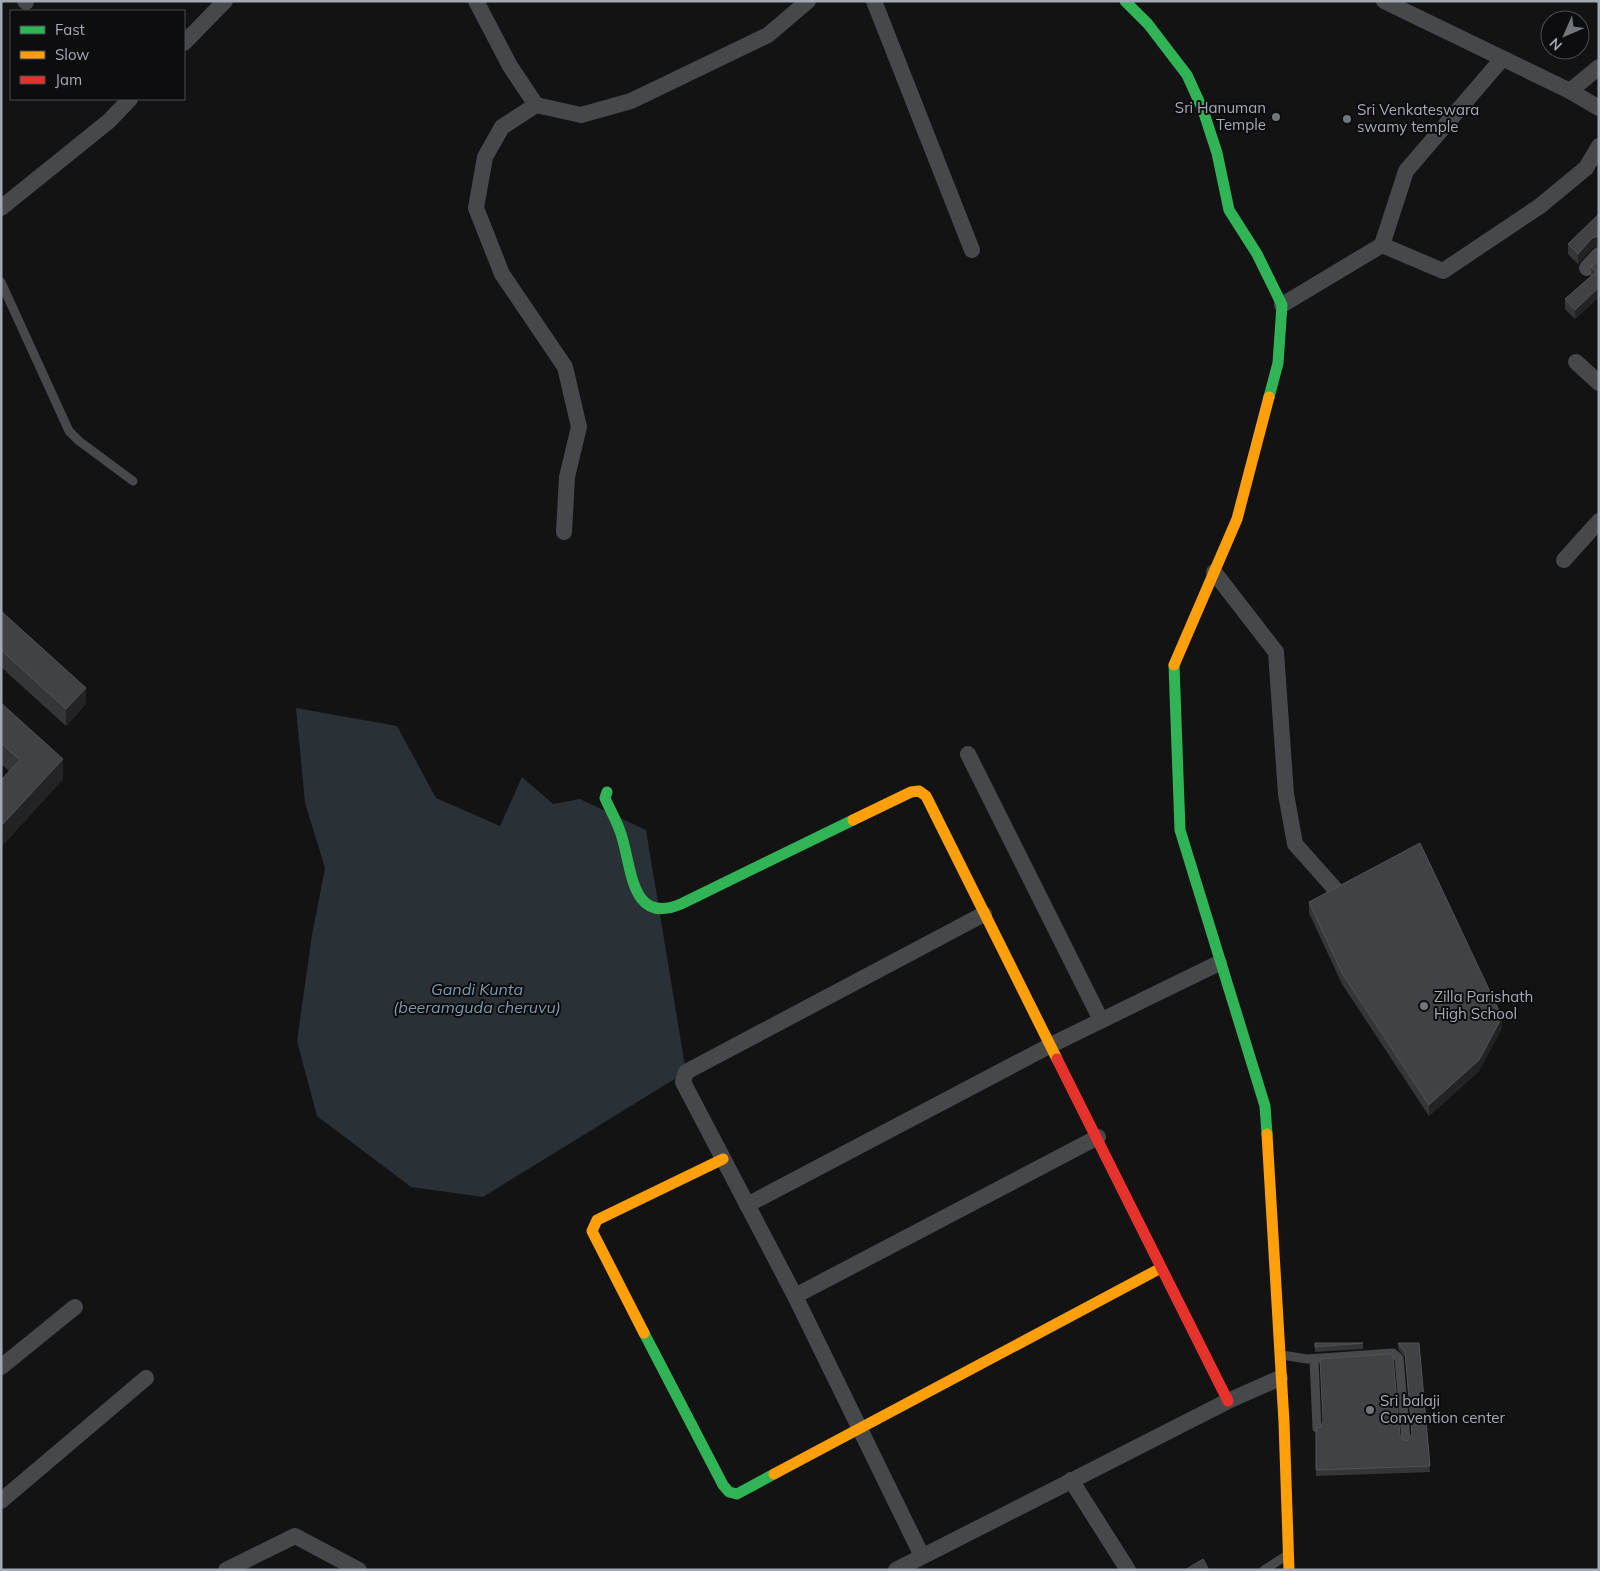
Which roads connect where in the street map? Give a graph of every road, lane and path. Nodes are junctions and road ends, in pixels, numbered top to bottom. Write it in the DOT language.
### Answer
graph roads {
  1 [pos="225,1"];
  2 [pos="476,1"];
  3 [pos="808,1"];
  4 [pos="874,1"];
  5 [pos="1125,1"];
  6 [pos="1384,1"];
  7 [pos="185,42"];
  8 [pos="1502,58"];
  9 [pos="1599,67"];
  10 [pos="1570,91"];
  11 [pos="129,100"];
  12 [pos="536,105"];
  13 [pos="1599,108"];
  14 [pos="1599,146"];
  15 [pos="1,208"];
  16 [pos="1382,245"];
  17 [pos="972,250"];
  18 [pos="1599,255"];
  19 [pos="1587,268"];
  20 [pos="1,282"];
  21 [pos="1282,305"];
  22 [pos="1576,362"];
  23 [pos="1599,383"];
  24 [pos="133,481"];
  25 [pos="1599,522"];
  26 [pos="564,532"];
  27 [pos="1564,560"];
  28 [pos="1214,572"];
  29 [pos="968,754"];
  30 [pos="607,792"];
  31 [pos="1335,889"];
  32 [pos="984,914"];
  33 [pos="1219,963"];
  34 [pos="1101,1020"];
  35 [pos="1051,1045"];
  36 [pos="1098,1137"];
  37 [pos="723,1158"];
  38 [pos="747,1205"];
  39 [pos="1161,1268"];
  40 [pos="795,1296"];
  41 [pos="75,1307"];
  42 [pos="1279,1354"];
  43 [pos="1314,1359"];
  44 [pos="1,1367"];
  45 [pos="146,1378"];
  46 [pos="1280,1378"];
  47 [pos="1228,1401"];
  48 [pos="1317,1428"];
  49 [pos="859,1429"];
  50 [pos="1406,1440"];
  51 [pos="1072,1480"];
  52 [pos="1,1501"];
  53 [pos="1289,1554"];
  54 [pos="922,1556"];
  55 [pos="226,1570"];
  56 [pos="359,1570"];
  57 [pos="896,1570"];
  58 [pos="1128,1570"];
  59 [pos="1264,1570"];
  60 [pos="1289,1570"];
  1 -- 7 [label="street"];
  2 -- 12 [label="street"];
  3 -- 12 [label="street"];
  4 -- 17 [label="street"];
  5 -- 21 [label="street"];
  6 -- 8 [label="street"];
  8 -- 10 [label="street"];
  8 -- 16 [label="street"];
  9 -- 10 [label="street"];
  10 -- 13 [label="street"];
  11 -- 15 [label="street"];
  12 -- 26 [label="street"];
  14 -- 16 [label="street"];
  16 -- 21 [label="street"];
  18 -- 19 [label="street"];
  20 -- 24 [label="lane"];
  21 -- 28 [label="street"];
  22 -- 23 [label="street"];
  25 -- 27 [label="street"];
  28 -- 31 [label="street"];
  28 -- 33 [label="street"];
  29 -- 34 [label="street"];
  30 -- 32 [label="street"];
  32 -- 35 [label="street"];
  32 -- 37 [label="street"];
  33 -- 34 [label="street"];
  33 -- 42 [label="street"];
  34 -- 35 [label="street"];
  35 -- 36 [label="street"];
  35 -- 38 [label="street"];
  36 -- 39 [label="street"];
  36 -- 40 [label="street"];
  37 -- 38 [label="street"];
  37 -- 49 [label="street"];
  38 -- 40 [label="street"];
  39 -- 47 [label="street"];
  39 -- 49 [label="street"];
  40 -- 49 [label="street"];
  41 -- 44 [label="street"];
  42 -- 43 [label="lane"];
  42 -- 46 [label="street"];
  43 -- 48 [label="lane"];
  43 -- 50 [label="lane"];
  45 -- 52 [label="street"];
  46 -- 47 [label="street"];
  46 -- 53 [label="street"];
  47 -- 51 [label="street"];
  49 -- 54 [label="street"];
  51 -- 54 [label="street"];
  51 -- 58 [label="street"];
  53 -- 59 [label="lane"];
  53 -- 60 [label="street"];
  54 -- 57 [label="street"];
  55 -- 56 [label="street"];
}
